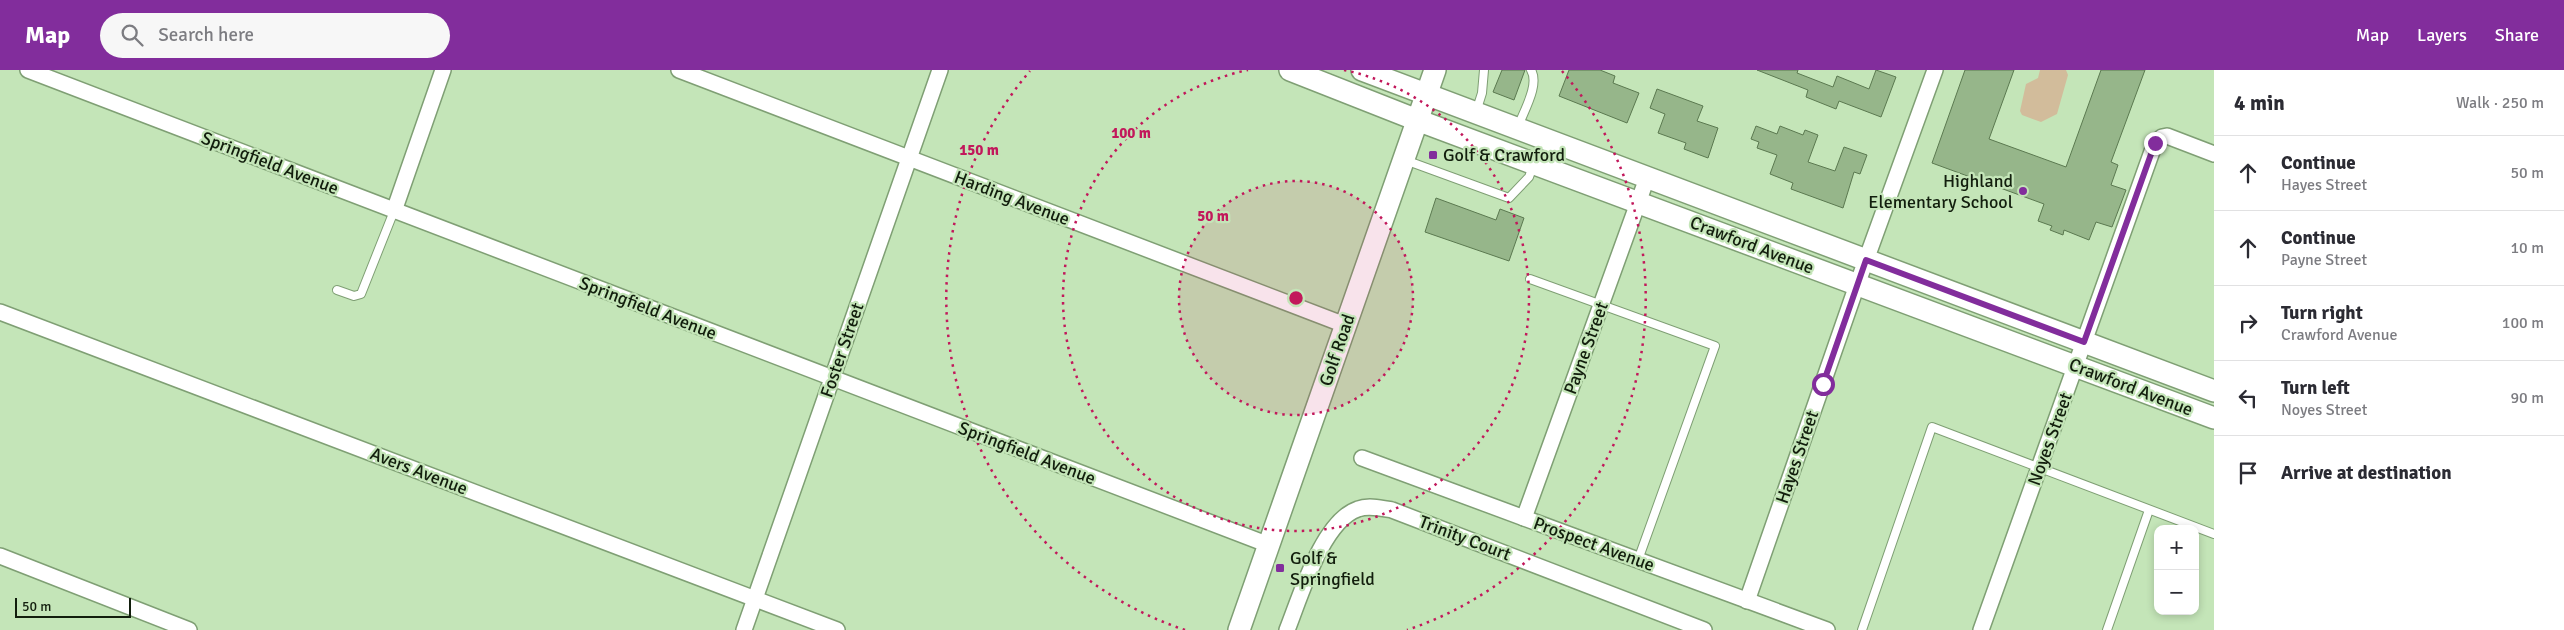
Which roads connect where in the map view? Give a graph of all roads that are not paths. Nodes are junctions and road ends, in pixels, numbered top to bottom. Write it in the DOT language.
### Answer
graph roads {
  1 [pos="28,70"];
  2 [pos="443,70"];
  3 [pos="679,70"];
  4 [pos="940,70"];
  5 [pos="1290,70"];
  6 [pos="1362,70"];
  7 [pos="1435,70"];
  8 [pos="1484,70"];
  9 [pos="1532,70"];
  10 [pos="1935,70"];
  11 [pos="1426,95"];
  12 [pos="1476,113"];
  13 [pos="1417,120"];
  14 [pos="1517,129"];
  15 [pos="2214,154"];
  16 [pos="909,158"];
  17 [pos="1404,159"];
  18 [pos="1534,164"];
  19 [pos="1648,178"];
  20 [pos="1639,203"];
  21 [pos="394,211"];
  22 [pos="1866,260"];
  23 [pos="1530,279"];
  24 [pos="1857,284"];
  25 [pos="337,290"];
  26 [pos="1601,305"];
  27 [pos="0,312"];
  28 [pos="1345,325"];
  29 [pos="2084,342"];
  30 [pos="2076,366"];
  31 [pos="832,378"];
  32 [pos="2214,391"];
  33 [pos="2214,418"];
  34 [pos="1362,458"];
  35 [pos="2039,468"];
  36 [pos="2149,510"];
  37 [pos="1524,518"];
  38 [pos="2214,534"];
  39 [pos="1269,545"];
  40 [pos="0,556"];
  41 [pos="1638,560"];
  42 [pos="755,599"];
  43 [pos="1747,600"];
  44 [pos="189,630"];
  45 [pos="744,630"];
  46 [pos="837,630"];
  47 [pos="1239,630"];
  48 [pos="1287,630"];
  49 [pos="1704,630"];
  50 [pos="1827,630"];
  51 [pos="1862,630"];
  52 [pos="1981,630"];
  53 [pos="2107,630"];
  1 -- 21 [label="street, Springfield Avenue"];
  2 -- 21 [label="street"];
  3 -- 16 [label="street, Harding Avenue"];
  4 -- 16 [label="street, Foster Street"];
  5 -- 13 [label="main road, Crawford Avenue"];
  6 -- 11 [label="main road, Crawford Avenue"];
  7 -- 11 [label="main road, Golf Road"];
  8 -- 12 [label="lane"];
  9 -- 14 [label="lane"];
  10 -- 22 [label="street"];
  11 -- 12 [label="main road, Crawford Avenue"];
  11 -- 13 [label="main road, Golf Road"];
  12 -- 14 [label="main road, Crawford Avenue"];
  13 -- 17 [label="main road, Golf Road"];
  13 -- 18 [label="main road, Crawford Avenue"];
  14 -- 19 [label="main road, Crawford Avenue"];
  15 -- 29 [label="street, Noyes Street"];
  16 -- 28 [label="street, Harding Avenue"];
  16 -- 31 [label="street, Foster Street"];
  17 -- 18 [label="lane"];
  17 -- 28 [label="main road, Golf Road"];
  18 -- 20 [label="main road, Crawford Avenue"];
  19 -- 20 [label="street, Payne Street"];
  19 -- 22 [label="main road, Crawford Avenue"];
  20 -- 24 [label="main road, Crawford Avenue"];
  20 -- 26 [label="street, Payne Street"];
  21 -- 25 [label="lane"];
  21 -- 31 [label="street, Springfield Avenue"];
  22 -- 24 [label="street"];
  22 -- 29 [label="main road, Crawford Avenue"];
  23 -- 26 [label="lane"];
  24 -- 30 [label="main road, Crawford Avenue"];
  24 -- 43 [label="street, Hayes Street"];
  26 -- 37 [label="street, Payne Street"];
  26 -- 41 [label="lane"];
  27 -- 42 [label="street, Avers Avenue"];
  28 -- 39 [label="main road, Golf Road"];
  29 -- 30 [label="street, Noyes Street"];
  29 -- 32 [label="main road, Crawford Avenue"];
  30 -- 33 [label="main road, Crawford Avenue"];
  30 -- 35 [label="street, Noyes Street"];
  31 -- 39 [label="street, Springfield Avenue"];
  31 -- 42 [label="street, Foster Street"];
  34 -- 37 [label="street, Prospect Avenue"];
  35 -- 36 [label="lane"];
  35 -- 51 [label="lane"];
  35 -- 52 [label="street, Noyes Street"];
  36 -- 38 [label="lane"];
  36 -- 53 [label="lane"];
  37 -- 41 [label="street, Prospect Avenue"];
  39 -- 47 [label="main road, Golf Road"];
  40 -- 44 [label="street"];
  41 -- 43 [label="street, Prospect Avenue"];
  42 -- 45 [label="street, Foster Street"];
  42 -- 46 [label="street, Avers Avenue"];
  43 -- 50 [label="street, Prospect Avenue"];
  48 -- 49 [label="street, Trinity Court"];
}
